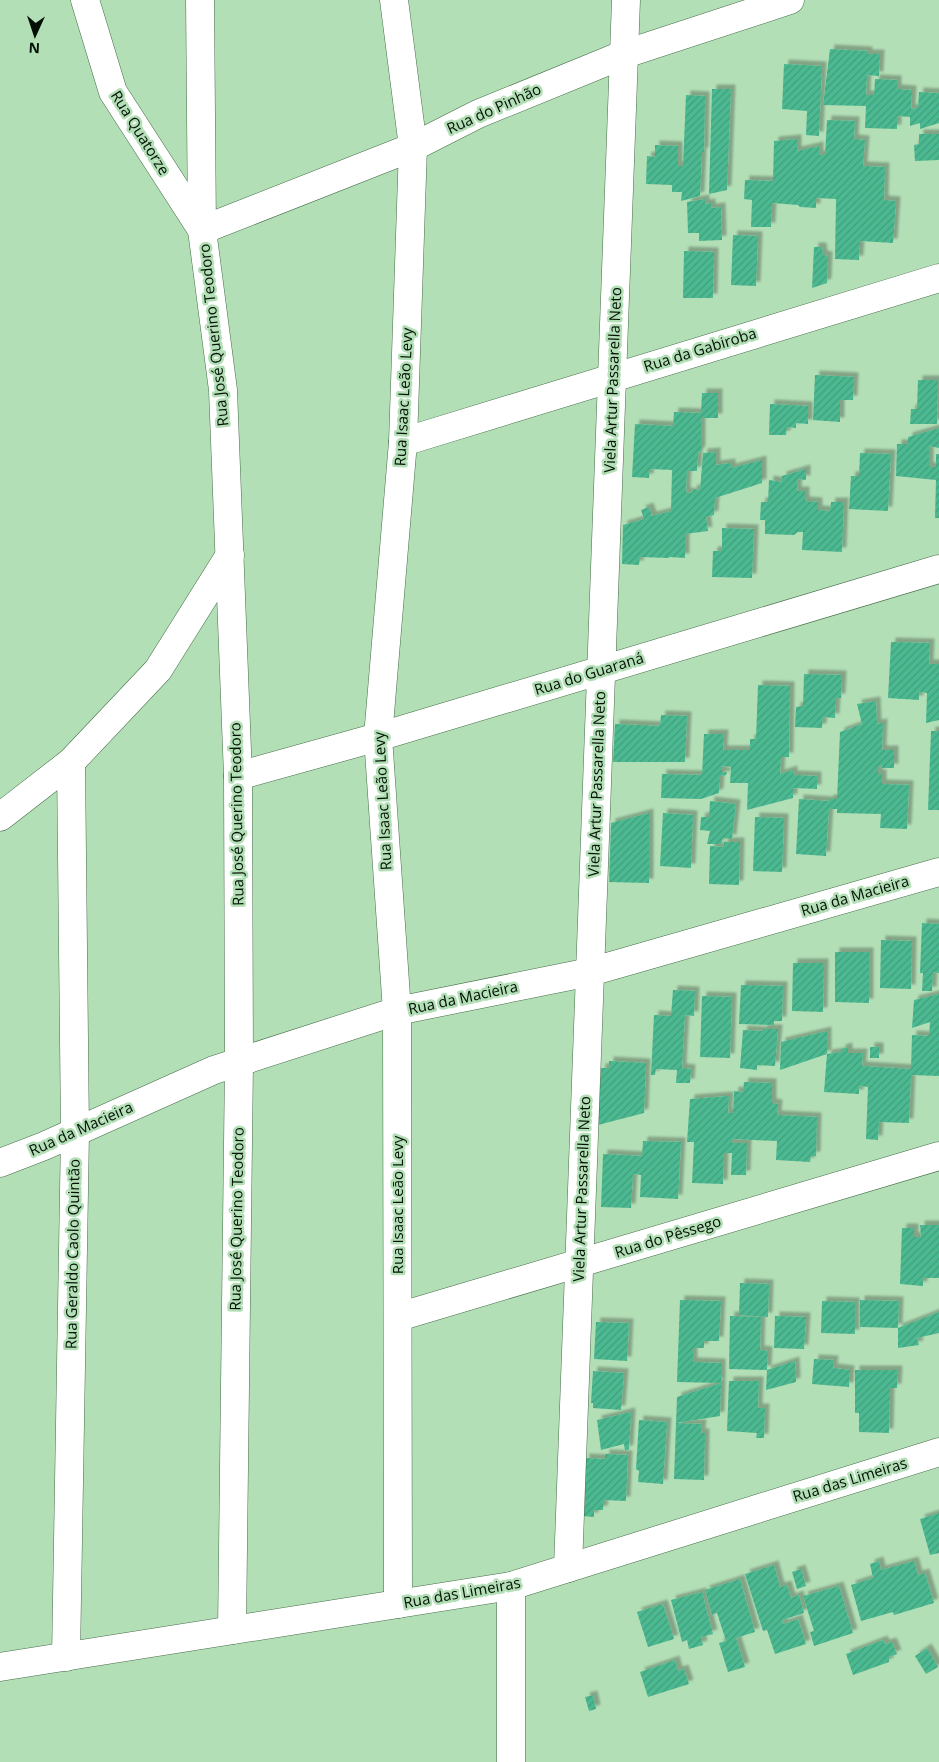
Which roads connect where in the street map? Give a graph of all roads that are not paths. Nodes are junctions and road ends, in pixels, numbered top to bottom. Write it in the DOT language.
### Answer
graph roads {
  1 [pos="85,0"];
  2 [pos="200,0"];
  3 [pos="394,0"];
  4 [pos="626,0"];
  5 [pos="790,0"];
  6 [pos="625,54"];
  7 [pos="413,146"];
  8 [pos="202,230"];
  9 [pos="939,278"];
  10 [pos="613,377"];
  11 [pos="403,442"];
  12 [pos="230,555"];
  13 [pos="939,569"];
  14 [pos="602,670"];
  15 [pos="378,738"];
  16 [pos="71,762"];
  17 [pos="238,776"];
  18 [pos="0,817"];
  19 [pos="939,872"];
  20 [pos="590,972"];
  21 [pos="397,1011"];
  22 [pos="239,1062"];
  23 [pos="75,1133"];
  24 [pos="939,1156"];
  25 [pos="0,1163"];
  26 [pos="580,1263"];
  27 [pos="398,1317"];
  28 [pos="939,1452"];
  29 [pos="568,1568"];
  30 [pos="511,1586"];
  31 [pos="398,1604"];
  32 [pos="232,1630"];
  33 [pos="66,1657"];
  34 [pos="0,1667"];
  35 [pos="511,1762"];
  1 -- 8 [label="street, Rua Quatorze"];
  2 -- 8 [label="street, Rua José Querino Teodoro"];
  3 -- 7 [label="street, Rua Isaac Leão Levy"];
  4 -- 6 [label="street, Viela Artur Passarella Neto"];
  5 -- 6 [label="street, Rua do Pinhão"];
  6 -- 7 [label="street, Rua do Pinhão"];
  6 -- 10 [label="street, Viela Artur Passarella Neto"];
  7 -- 8 [label="street, Rua do Pinhão"];
  7 -- 11 [label="street, Rua Isaac Leão Levy"];
  8 -- 12 [label="street, Rua José Querino Teodoro"];
  9 -- 10 [label="street, Rua da Gabiroba"];
  10 -- 11 [label="street, Rua da Gabiroba"];
  10 -- 14 [label="street, Viela Artur Passarella Neto"];
  11 -- 15 [label="street, Rua Isaac Leão Levy"];
  12 -- 16 [label="street"];
  12 -- 17 [label="street, Rua José Querino Teodoro"];
  13 -- 14 [label="street, Rua do Guaraná"];
  14 -- 15 [label="street, Rua do Guaraná"];
  14 -- 20 [label="street, Viela Artur Passarella Neto"];
  15 -- 17 [label="street, Rua do Guaraná"];
  15 -- 21 [label="street, Rua Isaac Leão Levy"];
  16 -- 18 [label="street"];
  16 -- 23 [label="street, Rua Geraldo Caolo Quintão"];
  17 -- 22 [label="street, Rua José Querino Teodoro"];
  19 -- 20 [label="street, Rua da Macieira"];
  20 -- 21 [label="street, Rua da Macieira"];
  20 -- 26 [label="street, Viela Artur Passarella Neto"];
  21 -- 22 [label="street, Rua da Macieira"];
  21 -- 27 [label="street, Rua Isaac Leão Levy"];
  22 -- 23 [label="street, Rua da Macieira"];
  22 -- 32 [label="street, Rua José Querino Teodoro"];
  23 -- 25 [label="street, Rua da Macieira"];
  23 -- 33 [label="street, Rua Geraldo Caolo Quintão"];
  24 -- 26 [label="street, Rua do Pêssego"];
  26 -- 27 [label="street, Rua do Pêssego"];
  26 -- 29 [label="street, Viela Artur Passarella Neto"];
  27 -- 31 [label="street, Rua Isaac Leão Levy"];
  28 -- 29 [label="street, Rua das Limeiras"];
  29 -- 30 [label="street, Rua das Limeiras"];
  30 -- 31 [label="street, Rua das Limeiras"];
  30 -- 35 [label="street"];
  31 -- 32 [label="street, Rua das Limeiras"];
  32 -- 33 [label="street, Rua das Limeiras"];
  33 -- 34 [label="street, Rua das Limeiras"];
}
